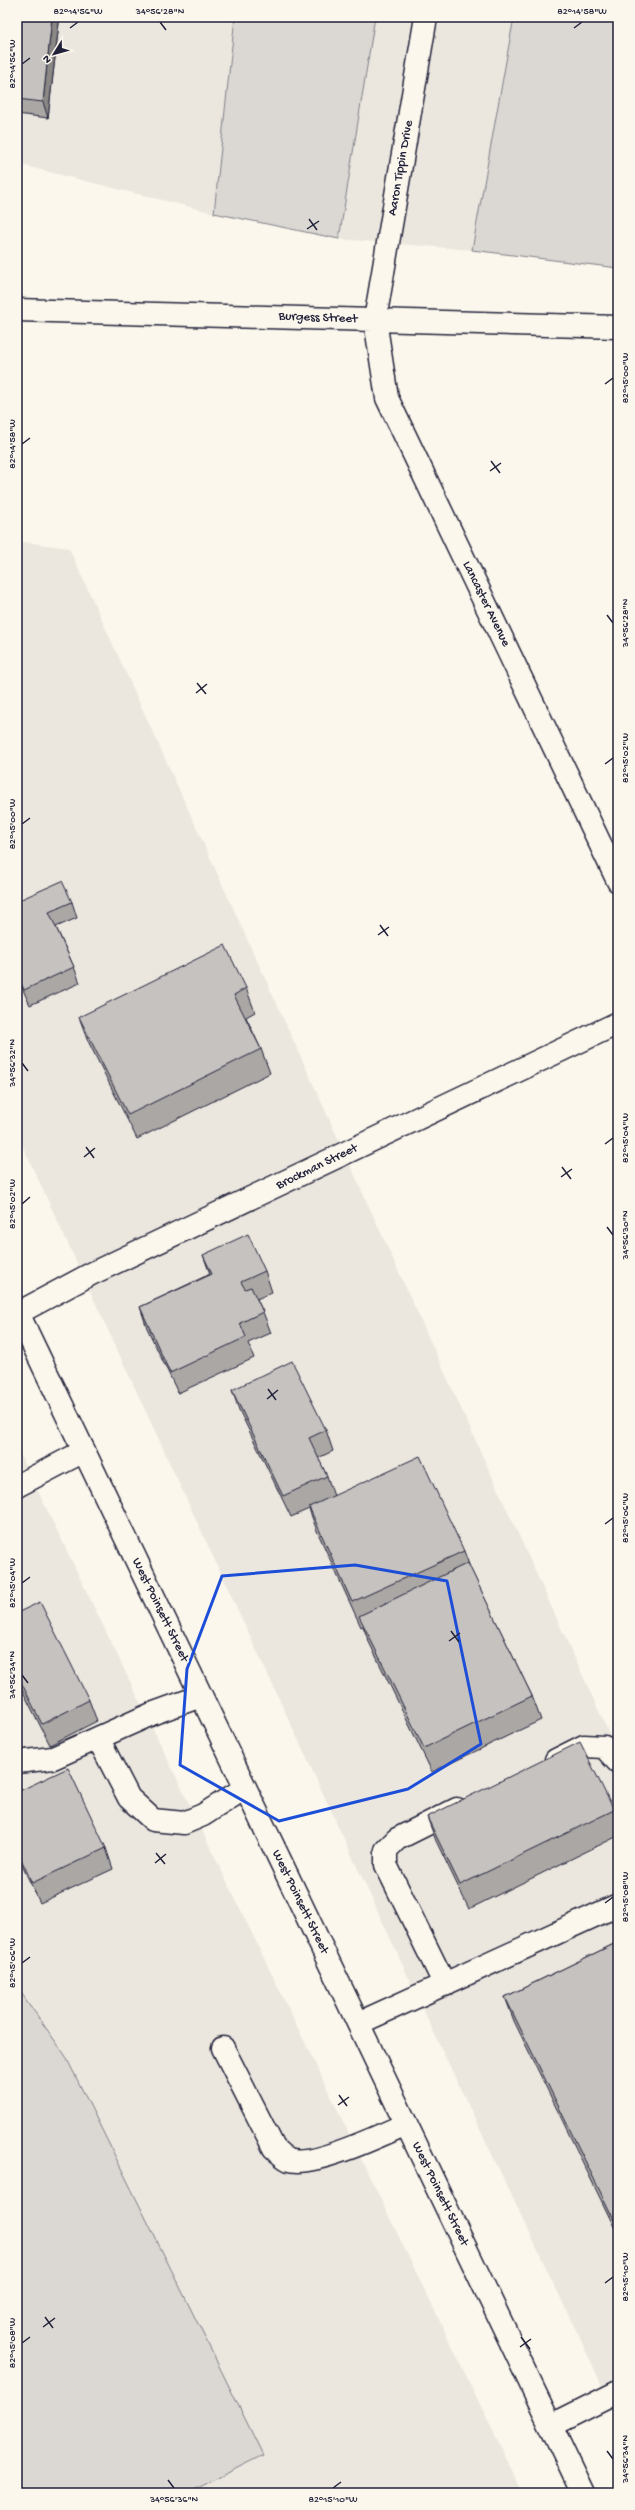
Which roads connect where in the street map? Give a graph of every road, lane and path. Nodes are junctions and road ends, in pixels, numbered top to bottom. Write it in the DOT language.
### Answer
graph roads {
  1 [pos="426,17"];
  2 [pos="17,310"];
  3 [pos="375,320"];
  4 [pos="618,328"];
  5 [pos="618,881"];
  6 [pos="618,1023"];
  7 [pos="18,1312"];
  8 [pos="84,1450"];
  9 [pos="17,1486"];
  10 [pos="201,1696"];
  11 [pos="98,1738"];
  12 [pos="17,1762"];
  13 [pos="618,1762"];
  14 [pos="535,1770"];
  15 [pos="245,1788"];
  16 [pos="473,1801"];
  17 [pos="618,1905"];
  18 [pos="445,1985"];
  19 [pos="358,2023"];
  20 [pos="224,2048"];
  21 [pos="406,2124"];
  22 [pos="618,2392"];
  23 [pos="552,2425"];
  24 [pos="583,2493"];
  1 -- 3 [label="street, Aaron Tippin Drive"];
  2 -- 3 [label="street, Burgess Street"];
  3 -- 4 [label="street, Burgess Street"];
  3 -- 5 [label="street, Lancaster Avenue"];
  6 -- 7 [label="street, Brockman Street"];
  7 -- 8 [label="street, West Poinsett Street"];
  8 -- 9 [label="street"];
  8 -- 10 [label="street, West Poinsett Street"];
  10 -- 11 [label="street"];
  10 -- 15 [label="street, West Poinsett Street"];
  11 -- 12 [label="street"];
  11 -- 15 [label="street"];
  13 -- 14 [label="street"];
  15 -- 19 [label="street, West Poinsett Street"];
  16 -- 18 [label="street"];
  17 -- 18 [label="street"];
  18 -- 19 [label="street"];
  19 -- 21 [label="street, West Poinsett Street"];
  20 -- 21 [label="street"];
  21 -- 23 [label="street, West Poinsett Street"];
  22 -- 23 [label="street"];
  23 -- 24 [label="street, West Poinsett Street"];
}
